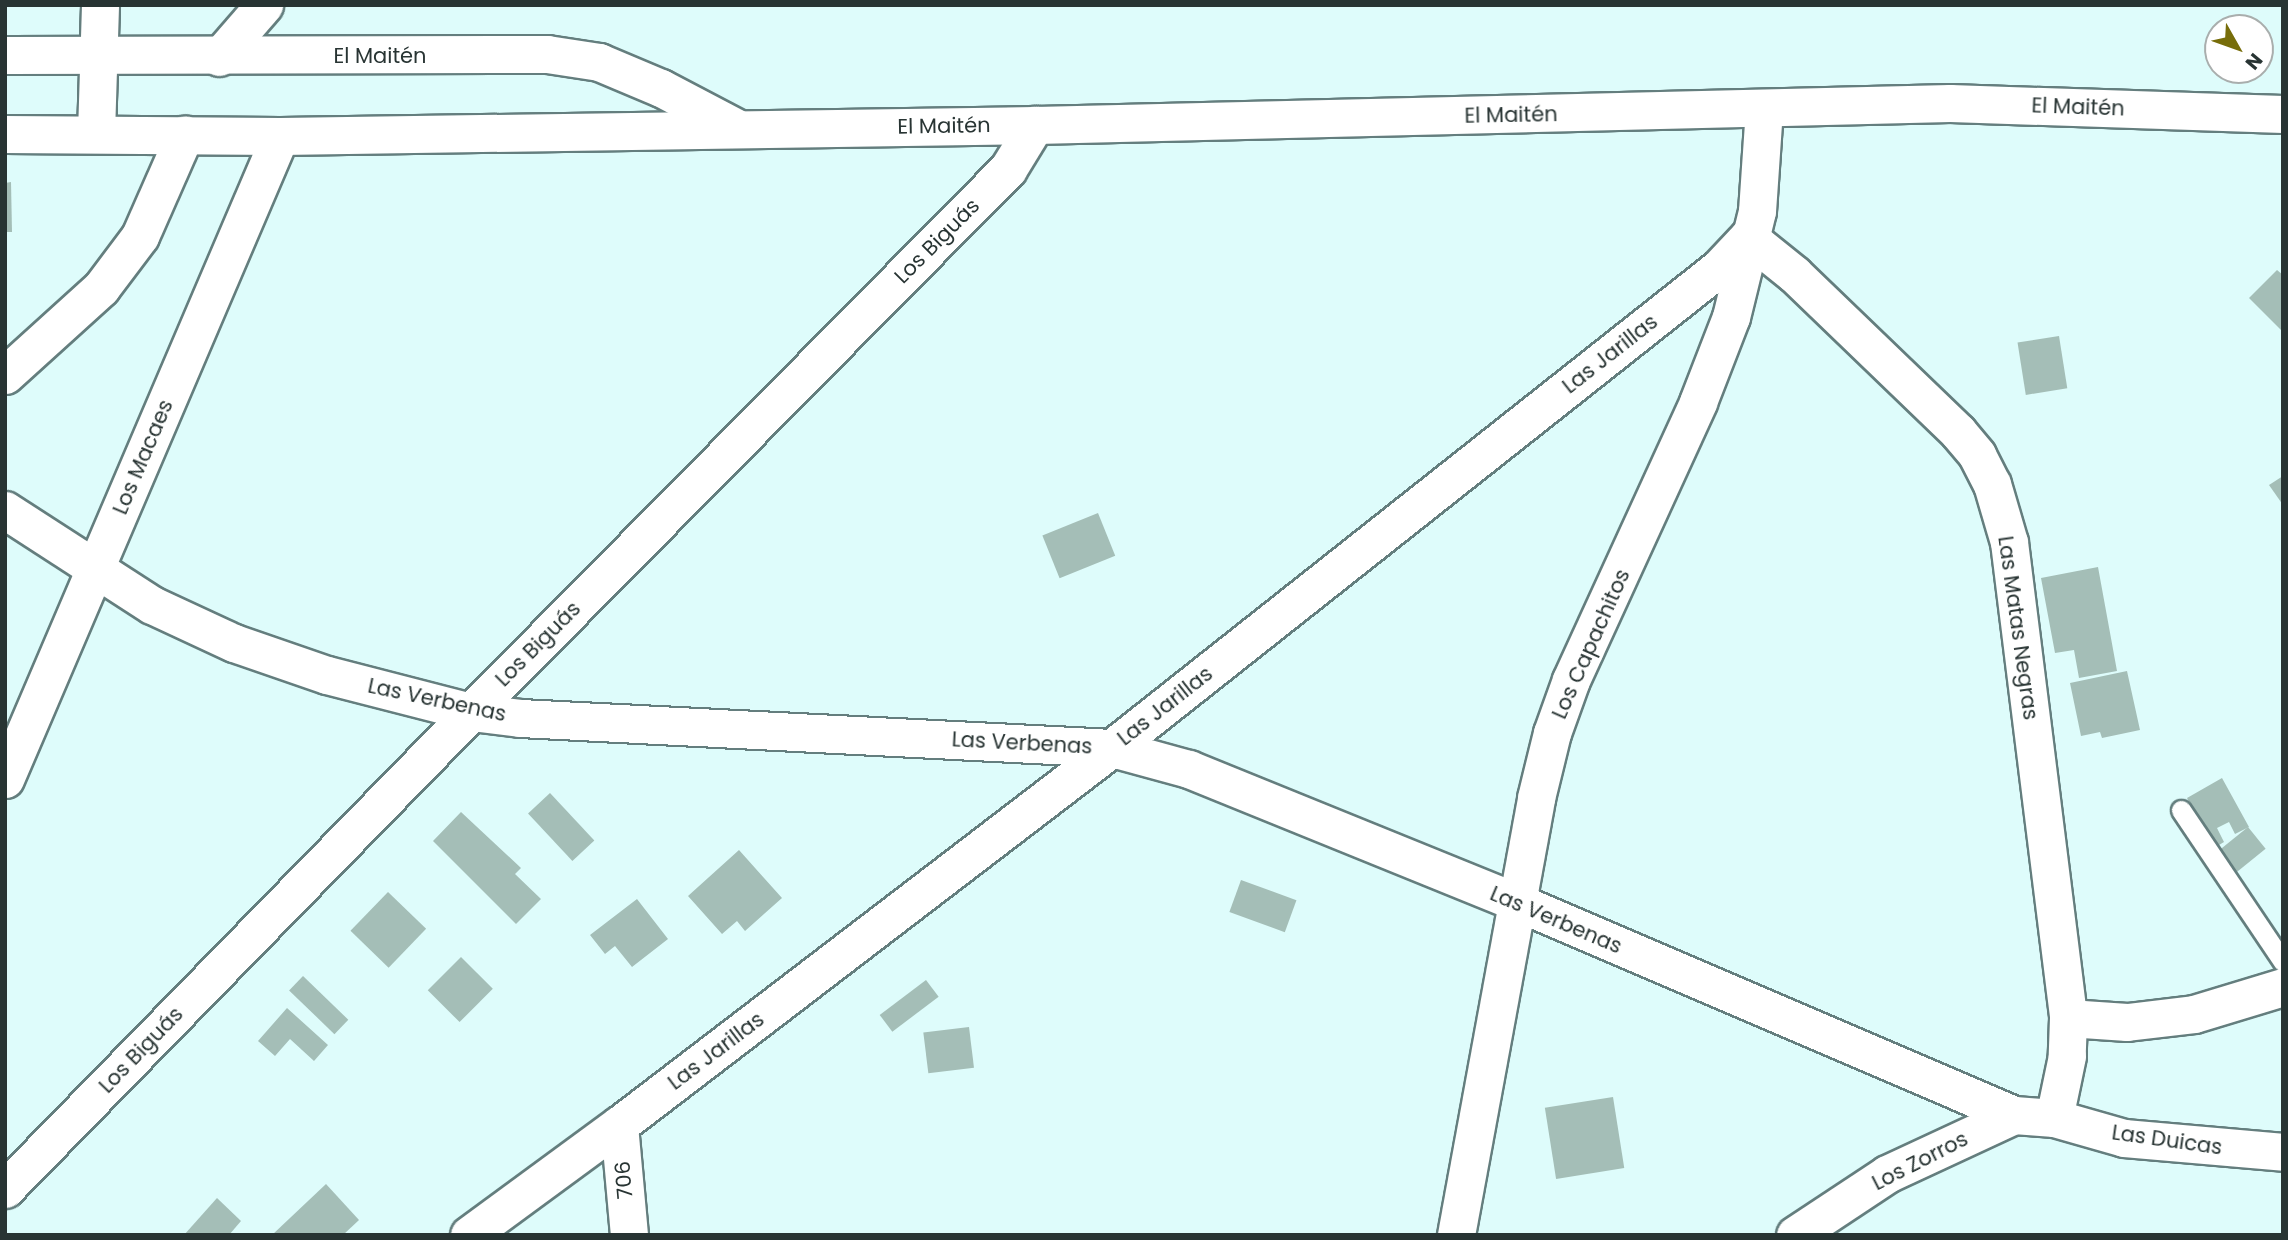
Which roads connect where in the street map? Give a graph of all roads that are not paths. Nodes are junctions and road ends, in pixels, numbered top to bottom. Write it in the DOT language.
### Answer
graph roads {
  1 [pos="100,5"];
  2 [pos="264,5"];
  3 [pos="5,55"];
  4 [pos="99,56"];
  5 [pos="219,57"];
  6 [pos="1764,109"];
  7 [pos="2283,114"];
  8 [pos="1035,125"];
  9 [pos="739,130"];
  10 [pos="96,133"];
  11 [pos="5,134"];
  12 [pos="185,134"];
  13 [pos="280,136"];
  14 [pos="1748,237"];
  15 [pos="5,375"];
  16 [pos="5,510"];
  17 [pos="94,570"];
  18 [pos="471,712"];
  19 [pos="1112,748"];
  20 [pos="5,779"];
  21 [pos="2180,810"];
  22 [pos="1517,902"];
  23 [pos="2283,962"];
  24 [pos="2283,987"];
  25 [pos="2068,1018"];
  26 [pos="2014,1115"];
  27 [pos="2054,1118"];
  28 [pos="619,1125"];
  29 [pos="2283,1152"];
  30 [pos="5,1189"];
  31 [pos="469,1235"];
  32 [pos="629,1235"];
  33 [pos="1456,1235"];
  34 [pos="1796,1235"];
  1 -- 4 [label="street"];
  2 -- 5 [label="street"];
  3 -- 4 [label="street, El Maitén"];
  4 -- 5 [label="street, El Maitén"];
  4 -- 10 [label="street"];
  5 -- 9 [label="street, El Maitén"];
  6 -- 7 [label="street, El Maitén"];
  6 -- 8 [label="street, El Maitén"];
  6 -- 14 [label="street, Los Capachitos"];
  8 -- 9 [label="street, El Maitén"];
  8 -- 18 [label="street, Los Biguás"];
  9 -- 13 [label="street, El Maitén"];
  10 -- 11 [label="street, El Maitén"];
  10 -- 12 [label="street, El Maitén"];
  12 -- 13 [label="street, El Maitén"];
  12 -- 15 [label="street"];
  13 -- 17 [label="street, Los Macaes"];
  14 -- 19 [label="street, Las Jarillas"];
  14 -- 22 [label="street, Los Capachitos"];
  14 -- 25 [label="street, Las Matas Negras"];
  16 -- 17 [label="street, Las Verbenas"];
  17 -- 18 [label="street, Las Verbenas"];
  17 -- 20 [label="street, Los Macaes"];
  18 -- 19 [label="street, Las Verbenas"];
  18 -- 30 [label="street, Los Biguás"];
  19 -- 22 [label="street, Las Verbenas"];
  19 -- 28 [label="street, Las Jarillas"];
  21 -- 23 [label="lane"];
  22 -- 26 [label="street, Las Verbenas"];
  22 -- 33 [label="street, Los Capachitos"];
  24 -- 25 [label="street"];
  25 -- 27 [label="street, Las Matas Negras"];
  26 -- 27 [label="street, Los Zorros"];
  26 -- 34 [label="street, Los Zorros"];
  27 -- 29 [label="street, Las Duicas"];
  28 -- 31 [label="street, Las Jarillas"];
  28 -- 32 [label="street, 706"];
}
